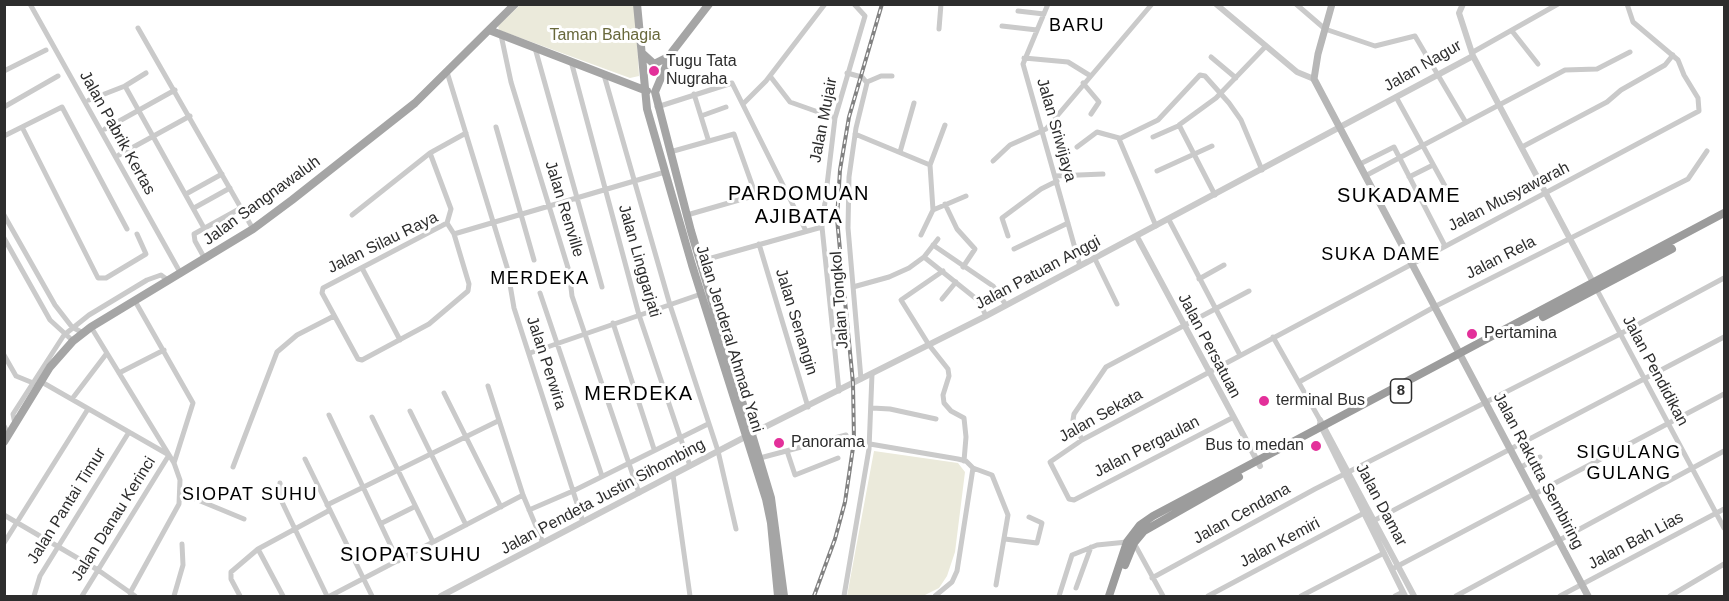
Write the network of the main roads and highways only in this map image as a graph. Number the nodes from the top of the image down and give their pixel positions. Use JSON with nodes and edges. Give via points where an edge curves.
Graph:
{"nodes":[{"id":1,"x":516,"y":4,"type":"edge"},
{"id":2,"x":637,"y":4,"type":"edge"},
{"id":3,"x":709,"y":4,"type":"edge"},
{"id":4,"x":1332,"y":4,"type":"edge"},
{"id":5,"x":489,"y":30,"type":"junction"},
{"id":6,"x":641,"y":51,"type":"junction"},
{"id":7,"x":672,"y":52,"type":"junction"},
{"id":8,"x":645,"y":91,"type":"junction"},
{"id":9,"x":655,"y":92,"type":"junction"},
{"id":10,"x":673,"y":164,"type":"junction"},
{"id":11,"x":664,"y":169,"type":"junction"},
{"id":12,"x":1725,"y":213,"type":"edge"},
{"id":13,"x":1725,"y":219,"type":"edge"},
{"id":14,"x":687,"y":232,"type":"junction"},
{"id":15,"x":1595,"y":287,"type":"junction"},
{"id":16,"x":702,"y":298,"type":"junction"},
{"id":17,"x":713,"y":299,"type":"junction"},
{"id":18,"x":1462,"y":356,"type":"junction"},
{"id":19,"x":732,"y":363,"type":"junction"},
{"id":20,"x":723,"y":366,"type":"junction"},
{"id":21,"x":7,"y":438,"type":"edge"},
{"id":22,"x":774,"y":522,"type":"junction"},
{"id":23,"x":1130,"y":543,"type":"junction"},
{"id":24,"x":777,"y":552,"type":"junction"},
{"id":25,"x":778,"y":597,"type":"edge"},
{"id":26,"x":784,"y":597,"type":"edge"},
{"id":27,"x":1108,"y":597,"type":"edge"},
{"id":28,"x":1114,"y":597,"type":"edge"},
{"id":29,"x":1588,"y":597,"type":"edge"}],
"edges":[{"from":1,"to":5,"type":"main road","name":"Jalan Sangnawaluh"},
{"from":2,"to":6,"type":"main road","name":"Jalan Jenderal Ahmad Yani"},
{"from":3,"to":7,"type":"main road"},
{"from":4,"to":18,"type":"main road","name":"Jalan Rakutta Sembiring","via":[[1314,79]]},
{"from":5,"to":8,"type":"main road"},
{"from":5,"to":21,"type":"main road","name":"Jalan Sangnawaluh","via":[[415,104],[253,229],[82,333],[36,383]]},
{"from":6,"to":7,"type":"main road","via":[[654,64]]},
{"from":6,"to":8,"type":"main road","name":"Jalan Jenderal Ahmad Yani"},
{"from":7,"to":9,"type":"main road"},
{"from":8,"to":9,"type":"main road"},
{"from":8,"to":11,"type":"main road","name":"Jalan Jenderal Ahmad Yani"},
{"from":9,"to":10,"type":"main road","name":"Jalan Jenderal Ahmad Yani"},
{"from":10,"to":11,"type":"main road"},
{"from":10,"to":14,"type":"main road","name":"Jalan Jenderal Ahmad Yani","via":[[687,215]]},
{"from":11,"to":14,"type":"main road","name":"Jalan Jenderal Ahmad Yani"},
{"from":12,"to":15,"type":"highway","number":"8"},
{"from":13,"to":15,"type":"highway","number":"8"},
{"from":14,"to":16,"type":"main road","name":"Jalan Jenderal Ahmad Yani"},
{"from":14,"to":17,"type":"main road","name":"Jalan Jenderal Ahmad Yani"},
{"from":15,"to":18,"type":"highway","number":"8"},
{"from":16,"to":17,"type":"main road"},
{"from":16,"to":20,"type":"main road","name":"Jalan Jenderal Ahmad Yani"},
{"from":17,"to":19,"type":"main road","name":"Jalan Jenderal Ahmad Yani"},
{"from":18,"to":23,"type":"highway","number":"8","via":[[1322,427],[1157,522]]},
{"from":18,"to":29,"type":"main road","name":"Jalan Rakutta Sembiring"},
{"from":19,"to":20,"type":"main road"},
{"from":19,"to":22,"type":"main road","name":"Jalan Jenderal Ahmad Yani"},
{"from":20,"to":22,"type":"main road","name":"Jalan Jenderal Ahmad Yani"},
{"from":22,"to":24,"type":"main road","name":"Jalan Jenderal Ahmad Yani"},
{"from":23,"to":27,"type":"highway","number":"8"},
{"from":23,"to":28,"type":"highway","number":"8"},
{"from":24,"to":25,"type":"main road","name":"Jalan Jenderal Ahmad Yani"},
{"from":24,"to":26,"type":"main road","name":"Jalan Jenderal Ahmad Yani"}]}
